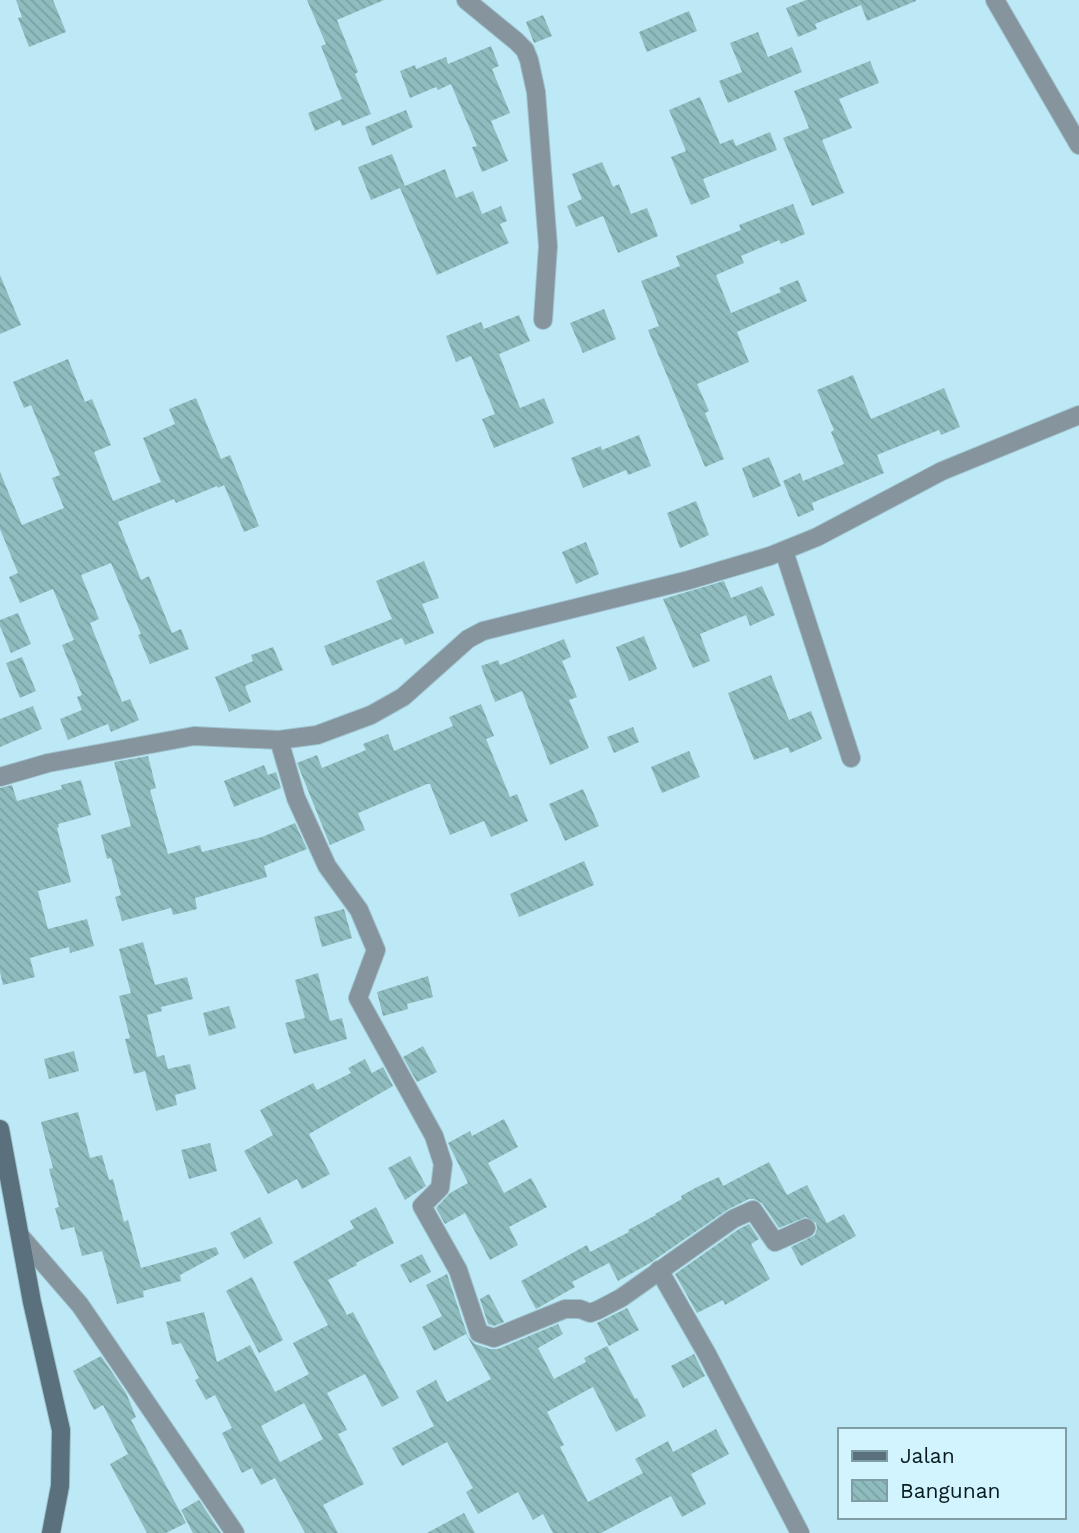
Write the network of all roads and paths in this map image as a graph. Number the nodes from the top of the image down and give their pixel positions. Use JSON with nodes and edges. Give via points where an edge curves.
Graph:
{"nodes":[{"id":1,"x":466,"y":0,"type":"edge"},
{"id":2,"x":995,"y":0,"type":"edge"},
{"id":3,"x":1079,"y":145,"type":"edge"},
{"id":4,"x":543,"y":320,"type":"dead end"},
{"id":5,"x":1079,"y":415,"type":"edge"},
{"id":6,"x":784,"y":551,"type":"junction"},
{"id":7,"x":279,"y":740,"type":"junction"},
{"id":8,"x":851,"y":758,"type":"dead end"},
{"id":9,"x":0,"y":777,"type":"edge"},
{"id":10,"x":0,"y":1129,"type":"edge"},
{"id":11,"x":806,"y":1228,"type":"dead end"},
{"id":12,"x":21,"y":1237,"type":"junction"},
{"id":13,"x":659,"y":1270,"type":"junction"},
{"id":14,"x":51,"y":1533,"type":"edge"},
{"id":15,"x":235,"y":1533,"type":"edge"},
{"id":16,"x":800,"y":1533,"type":"edge"}],
"edges":[{"from":1,"to":4,"type":"street","via":[[516,41],[529,60],[536,93],[548,246]]},
{"from":2,"to":3,"type":"street"},
{"from":5,"to":6,"type":"street","via":[[943,471]]},
{"from":6,"to":7,"type":"street","via":[[690,580],[482,631],[403,697],[370,715],[317,735]]},
{"from":6,"to":8,"type":"street"},
{"from":7,"to":9,"type":"street","via":[[194,736],[48,763]]},
{"from":7,"to":13,"type":"street","via":[[296,798],[321,855],[359,910],[376,950],[358,998],[434,1136],[443,1164],[440,1188],[422,1206],[458,1270],[479,1333],[494,1338],[565,1309],[598,1310]]},
{"from":10,"to":12,"type":"main road"},
{"from":11,"to":13,"type":"street","via":[[775,1242],[753,1210]]},
{"from":12,"to":14,"type":"main road","via":[[61,1430],[60,1486]]},
{"from":12,"to":15,"type":"street","via":[[80,1305]]},
{"from":13,"to":16,"type":"street"}]}
